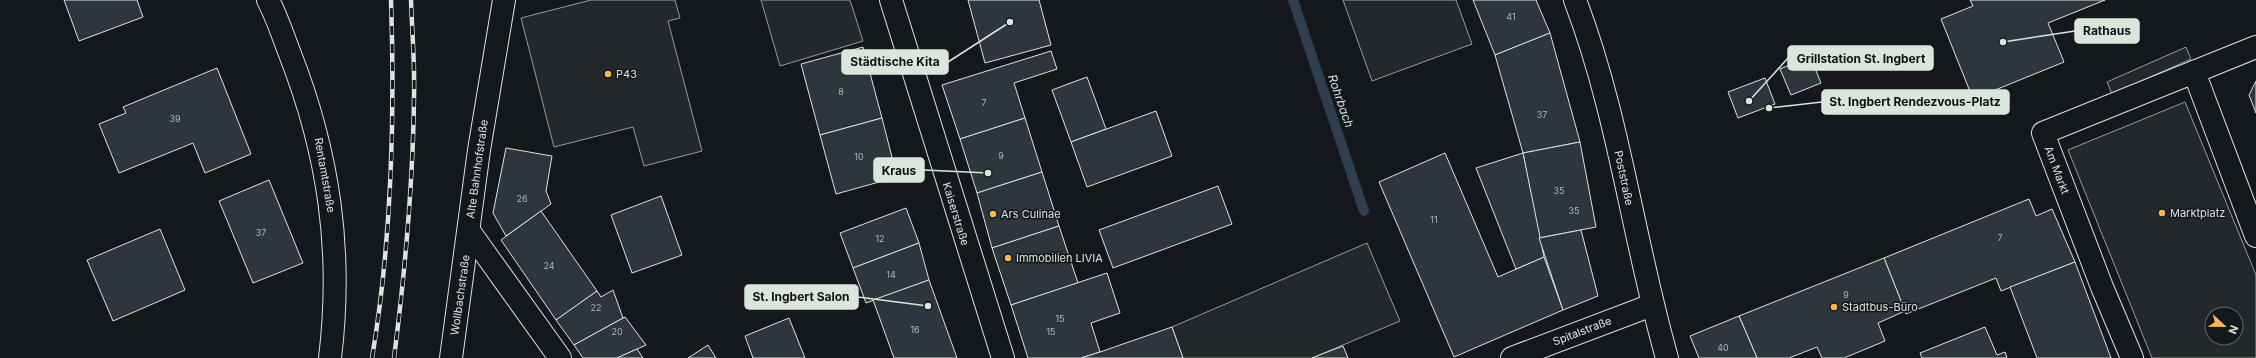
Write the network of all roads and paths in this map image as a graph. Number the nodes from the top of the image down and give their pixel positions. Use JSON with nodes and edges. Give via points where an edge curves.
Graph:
{"nodes":[{"id":1,"x":268,"y":0,"type":"edge"},
{"id":2,"x":504,"y":0,"type":"edge"},
{"id":3,"x":891,"y":0,"type":"edge"},
{"id":4,"x":1575,"y":0,"type":"edge"},
{"id":5,"x":2256,"y":47,"type":"edge"},
{"id":6,"x":2194,"y":72,"type":"junction"},
{"id":7,"x":469,"y":231,"type":"junction"},
{"id":8,"x":2256,"y":236,"type":"edge"},
{"id":9,"x":1652,"y":305,"type":"junction"},
{"id":10,"x":330,"y":358,"type":"edge"},
{"id":11,"x":451,"y":358,"type":"edge"},
{"id":12,"x":560,"y":358,"type":"edge"},
{"id":13,"x":1003,"y":358,"type":"edge"},
{"id":14,"x":1512,"y":358,"type":"edge"},
{"id":15,"x":1667,"y":358,"type":"edge"},
{"id":16,"x":2132,"y":358,"type":"edge"}],
"edges":[{"from":1,"to":10,"type":"street","name":"Rentamtstraße","via":[[301,81],[320,142],[334,228],[336,314]]},
{"from":2,"to":7,"type":"street","name":"Alte Bahnhofstraße","via":[[479,150]]},
{"from":3,"to":13,"type":"street","name":"Kaiserstraße"},
{"from":4,"to":9,"type":"street","name":"Poststraße","via":[[1610,111]]},
{"from":5,"to":6,"type":"street","name":"Am Markt"},
{"from":6,"to":8,"type":"street"},
{"from":6,"to":16,"type":"street","name":"Am Markt","via":[[2043,133]]},
{"from":7,"to":11,"type":"street","name":"Wollbachstraße"},
{"from":7,"to":12,"type":"street","name":"Alte Bahnhofstraße"},
{"from":9,"to":14,"type":"street","name":"Spitalstraße"},
{"from":9,"to":15,"type":"street","name":"Poststraße"}]}
